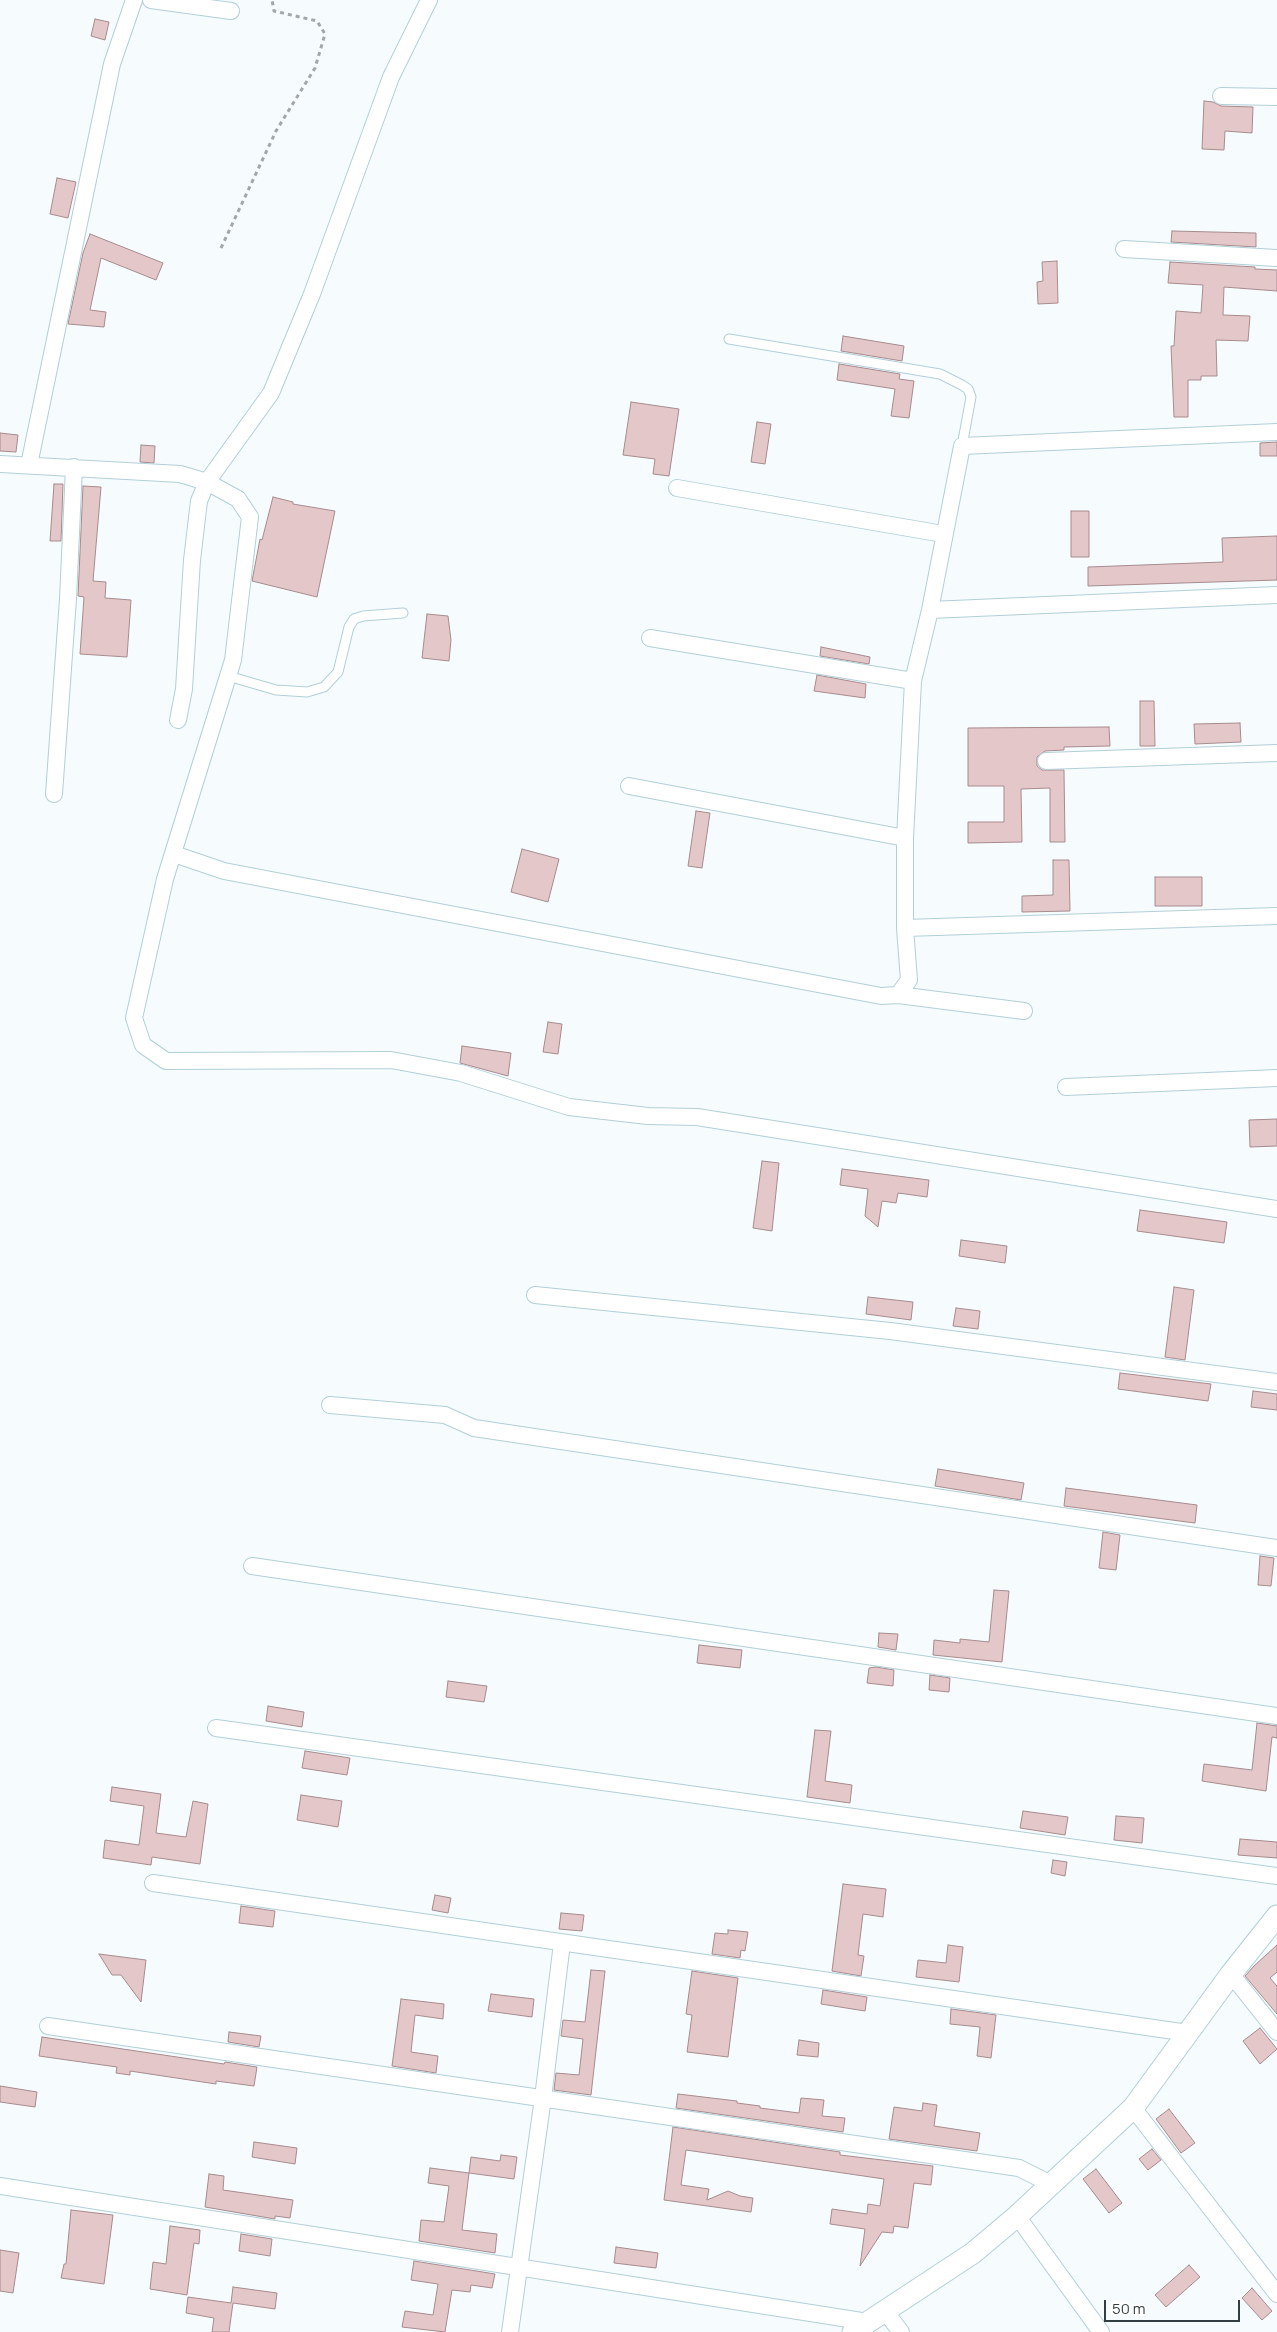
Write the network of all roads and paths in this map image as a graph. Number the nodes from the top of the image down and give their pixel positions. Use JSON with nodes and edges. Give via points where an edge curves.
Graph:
{"nodes":[{"id":1,"x":134,"y":0,"type":"edge"},
{"id":2,"x":151,"y":0,"type":"edge"},
{"id":3,"x":272,"y":0,"type":"edge"},
{"id":4,"x":430,"y":0,"type":"edge"},
{"id":5,"x":231,"y":11,"type":"dead end"},
{"id":6,"x":1221,"y":96,"type":"dead end"},
{"id":7,"x":1277,"y":97,"type":"edge"},
{"id":8,"x":222,"y":248,"type":"dead end"},
{"id":9,"x":1124,"y":248,"type":"dead end"},
{"id":10,"x":1277,"y":258,"type":"edge"},
{"id":11,"x":729,"y":339,"type":"dead end"},
{"id":12,"x":1277,"y":432,"type":"edge"},
{"id":13,"x":962,"y":446,"type":"junction"},
{"id":14,"x":0,"y":464,"type":"edge"},
{"id":15,"x":29,"y":465,"type":"junction"},
{"id":16,"x":74,"y":467,"type":"junction"},
{"id":17,"x":207,"y":482,"type":"junction"},
{"id":18,"x":677,"y":488,"type":"dead end"},
{"id":19,"x":943,"y":534,"type":"junction"},
{"id":20,"x":1277,"y":595,"type":"edge"},
{"id":21,"x":930,"y":610,"type":"junction"},
{"id":22,"x":403,"y":613,"type":"dead end"},
{"id":23,"x":650,"y":638,"type":"dead end"},
{"id":24,"x":228,"y":676,"type":"junction"},
{"id":25,"x":913,"y":681,"type":"junction"},
{"id":26,"x":178,"y":720,"type":"dead end"},
{"id":27,"x":1277,"y":753,"type":"edge"},
{"id":28,"x":1046,"y":761,"type":"dead end"},
{"id":29,"x":628,"y":786,"type":"dead end"},
{"id":30,"x":54,"y":794,"type":"dead end"},
{"id":31,"x":905,"y":838,"type":"junction"},
{"id":32,"x":174,"y":854,"type":"junction"},
{"id":33,"x":1277,"y":916,"type":"edge"},
{"id":34,"x":905,"y":928,"type":"junction"},
{"id":35,"x":898,"y":995,"type":"junction"},
{"id":36,"x":1024,"y":1011,"type":"dead end"},
{"id":37,"x":1277,"y":1078,"type":"edge"},
{"id":38,"x":1066,"y":1087,"type":"dead end"},
{"id":39,"x":1277,"y":1209,"type":"edge"},
{"id":40,"x":535,"y":1295,"type":"dead end"},
{"id":41,"x":1277,"y":1382,"type":"edge"},
{"id":42,"x":330,"y":1405,"type":"dead end"},
{"id":43,"x":1277,"y":1548,"type":"edge"},
{"id":44,"x":252,"y":1566,"type":"dead end"},
{"id":45,"x":1277,"y":1716,"type":"edge"},
{"id":46,"x":216,"y":1728,"type":"dead end"},
{"id":47,"x":1277,"y":1876,"type":"edge"},
{"id":48,"x":153,"y":1883,"type":"dead end"},
{"id":49,"x":1277,"y":1916,"type":"edge"},
{"id":50,"x":562,"y":1942,"type":"junction"},
{"id":51,"x":1231,"y":1974,"type":"junction"},
{"id":52,"x":48,"y":2026,"type":"dead end"},
{"id":53,"x":1277,"y":2032,"type":"edge"},
{"id":54,"x":1188,"y":2033,"type":"junction"},
{"id":55,"x":543,"y":2098,"type":"junction"},
{"id":56,"x":1133,"y":2108,"type":"junction"},
{"id":57,"x":1052,"y":2184,"type":"junction"},
{"id":58,"x":0,"y":2186,"type":"edge"},
{"id":59,"x":1016,"y":2216,"type":"junction"},
{"id":60,"x":519,"y":2267,"type":"junction"},
{"id":61,"x":1277,"y":2294,"type":"edge"},
{"id":62,"x":868,"y":2321,"type":"edge"},
{"id":63,"x":510,"y":2332,"type":"edge"},
{"id":64,"x":901,"y":2332,"type":"edge"},
{"id":65,"x":1101,"y":2332,"type":"edge"}],
"edges":[{"from":1,"to":15,"type":"street","via":[[112,64]]},
{"from":2,"to":5,"type":"street"},
{"from":3,"to":8,"type":"path","via":[[274,11],[317,21],[325,34],[315,68],[276,131]]},
{"from":4,"to":17,"type":"street","via":[[391,77],[312,294],[271,393]]},
{"from":6,"to":7,"type":"street"},
{"from":9,"to":10,"type":"street"},
{"from":11,"to":13,"type":"lane","via":[[940,374],[968,389],[971,397]]},
{"from":12,"to":13,"type":"street"},
{"from":13,"to":19,"type":"street"},
{"from":14,"to":15,"type":"street"},
{"from":15,"to":16,"type":"street"},
{"from":16,"to":17,"type":"street","via":[[180,474]]},
{"from":16,"to":30,"type":"street"},
{"from":17,"to":24,"type":"street","via":[[238,500],[250,517],[233,660]]},
{"from":17,"to":26,"type":"street","via":[[199,501],[184,689]]},
{"from":18,"to":19,"type":"street"},
{"from":19,"to":21,"type":"street"},
{"from":20,"to":21,"type":"street"},
{"from":21,"to":25,"type":"street"},
{"from":22,"to":24,"type":"lane","via":[[354,619],[349,626],[338,672],[324,687],[307,692],[276,690]]},
{"from":23,"to":25,"type":"street"},
{"from":24,"to":32,"type":"street"},
{"from":25,"to":31,"type":"street"},
{"from":27,"to":28,"type":"street"},
{"from":29,"to":31,"type":"street"},
{"from":31,"to":34,"type":"street"},
{"from":32,"to":35,"type":"street","via":[[224,871],[881,996]]},
{"from":32,"to":39,"type":"street","via":[[165,879],[134,1018],[143,1045],[166,1061],[391,1060],[461,1073],[569,1107],[648,1116],[697,1117]]},
{"from":33,"to":34,"type":"street"},
{"from":34,"to":35,"type":"street","via":[[909,980]]},
{"from":35,"to":36,"type":"street"},
{"from":37,"to":38,"type":"street"},
{"from":40,"to":41,"type":"street","via":[[890,1331]]},
{"from":42,"to":43,"type":"street","via":[[445,1416],[474,1428],[492,1431]]},
{"from":44,"to":45,"type":"street"},
{"from":46,"to":47,"type":"street"},
{"from":48,"to":50,"type":"street"},
{"from":49,"to":51,"type":"street"},
{"from":50,"to":54,"type":"street"},
{"from":50,"to":55,"type":"street"},
{"from":51,"to":53,"type":"street"},
{"from":51,"to":54,"type":"street"},
{"from":52,"to":55,"type":"street"},
{"from":54,"to":56,"type":"street"},
{"from":55,"to":57,"type":"street","via":[[1019,2168]]},
{"from":55,"to":60,"type":"street"},
{"from":56,"to":57,"type":"street"},
{"from":56,"to":61,"type":"street"},
{"from":57,"to":59,"type":"street"},
{"from":58,"to":60,"type":"street"},
{"from":59,"to":62,"type":"street","via":[[973,2253]]},
{"from":59,"to":65,"type":"street"},
{"from":60,"to":62,"type":"street"},
{"from":60,"to":63,"type":"street"},
{"from":62,"to":64,"type":"street"}]}
